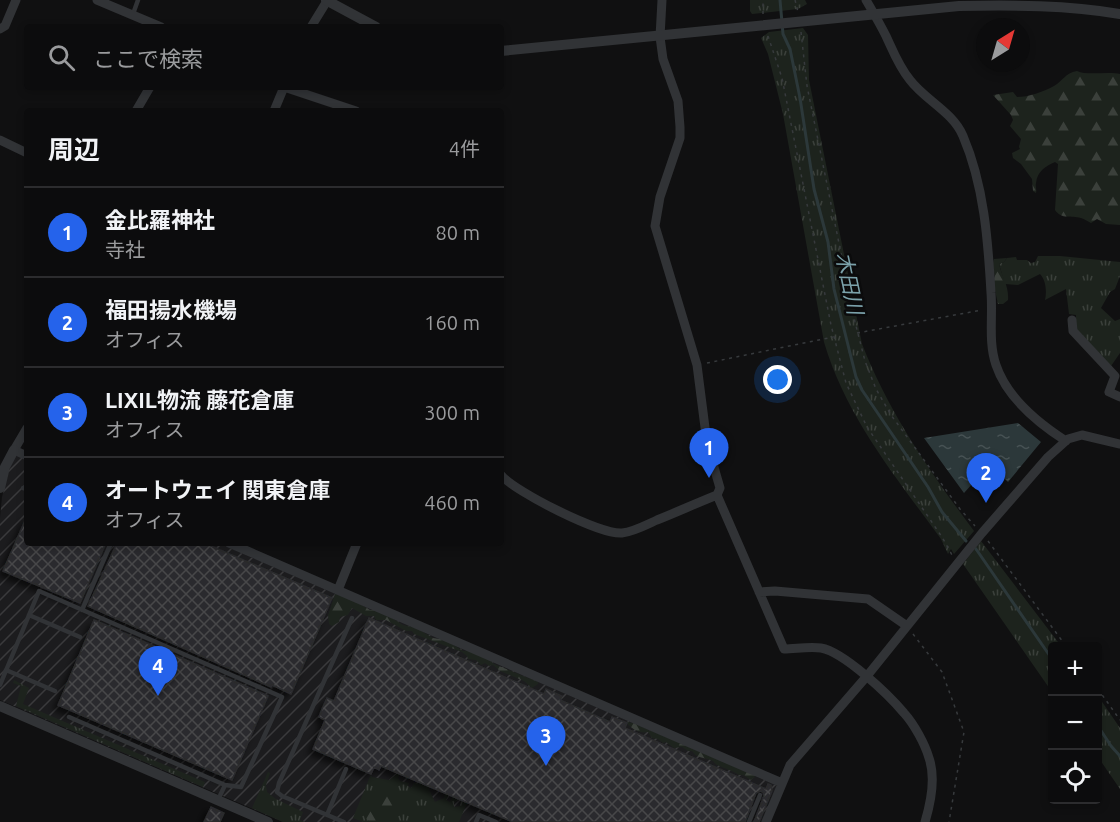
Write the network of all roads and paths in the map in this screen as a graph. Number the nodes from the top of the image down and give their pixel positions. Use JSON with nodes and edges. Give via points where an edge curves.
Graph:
{"nodes":[{"id":1,"x":16,"y":0,"type":"edge"},
{"id":2,"x":97,"y":0,"type":"edge"},
{"id":3,"x":138,"y":0,"type":"edge"},
{"id":4,"x":327,"y":0,"type":"edge"},
{"id":5,"x":662,"y":0,"type":"edge"},
{"id":6,"x":763,"y":0,"type":"edge"},
{"id":7,"x":866,"y":0,"type":"edge"},
{"id":8,"x":1066,"y":4,"type":"edge"},
{"id":9,"x":133,"y":14,"type":"junction"},
{"id":10,"x":1120,"y":14,"type":"edge"},
{"id":11,"x":874,"y":15,"type":"junction"},
{"id":12,"x":798,"y":22,"type":"junction"},
{"id":13,"x":155,"y":24,"type":"edge"},
{"id":14,"x":313,"y":24,"type":"edge"},
{"id":15,"x":371,"y":24,"type":"edge"},
{"id":16,"x":767,"y":25,"type":"junction"},
{"id":17,"x":0,"y":29,"type":"edge"},
{"id":18,"x":660,"y":36,"type":"junction"},
{"id":19,"x":504,"y":51,"type":"edge"},
{"id":20,"x":148,"y":90,"type":"edge"},
{"id":21,"x":283,"y":90,"type":"edge"},
{"id":22,"x":293,"y":90,"type":"edge"},
{"id":23,"x":138,"y":108,"type":"edge"},
{"id":24,"x":275,"y":108,"type":"edge"},
{"id":25,"x":347,"y":108,"type":"edge"},
{"id":26,"x":0,"y":140,"type":"edge"},
{"id":27,"x":24,"y":152,"type":"edge"},
{"id":28,"x":992,"y":308,"type":"junction"},
{"id":29,"x":1072,"y":320,"type":"dead end"},
{"id":30,"x":857,"y":333,"type":"junction"},
{"id":31,"x":833,"y":337,"type":"junction"},
{"id":32,"x":697,"y":365,"type":"junction"},
{"id":33,"x":1120,"y":397,"type":"edge"},
{"id":34,"x":24,"y":433,"type":"edge"},
{"id":35,"x":1066,"y":441,"type":"junction"},
{"id":36,"x":1120,"y":444,"type":"edge"},
{"id":37,"x":14,"y":450,"type":"junction"},
{"id":38,"x":24,"y":455,"type":"edge"},
{"id":39,"x":504,"y":478,"type":"edge"},
{"id":40,"x":0,"y":488,"type":"edge"},
{"id":41,"x":717,"y":495,"type":"junction"},
{"id":42,"x":982,"y":533,"type":"junction"},
{"id":43,"x":110,"y":546,"type":"edge"},
{"id":44,"x":236,"y":546,"type":"edge"},
{"id":45,"x":356,"y":546,"type":"edge"},
{"id":46,"x":957,"y":564,"type":"junction"},
{"id":47,"x":338,"y":590,"type":"junction"},
{"id":48,"x":759,"y":592,"type":"junction"},
{"id":49,"x":82,"y":610,"type":"junction"},
{"id":50,"x":29,"y":615,"type":"junction"},
{"id":51,"x":352,"y":618,"type":"dead end"},
{"id":52,"x":907,"y":626,"type":"junction"},
{"id":53,"x":80,"y":637,"type":"dead end"},
{"id":54,"x":1063,"y":642,"type":"edge"},
{"id":55,"x":6,"y":670,"type":"junction"},
{"id":56,"x":867,"y":676,"type":"junction"},
{"id":57,"x":0,"y":684,"type":"edge"},
{"id":58,"x":55,"y":691,"type":"dead end"},
{"id":59,"x":1102,"y":695,"type":"edge"},
{"id":60,"x":0,"y":705,"type":"edge"},
{"id":61,"x":69,"y":717,"type":"dead end"},
{"id":62,"x":1120,"y":720,"type":"edge"},
{"id":63,"x":346,"y":769,"type":"dead end"},
{"id":64,"x":782,"y":783,"type":"junction"},
{"id":65,"x":225,"y":785,"type":"junction"},
{"id":66,"x":760,"y":795,"type":"dead end"},
{"id":67,"x":218,"y":800,"type":"junction"},
{"id":68,"x":327,"y":815,"type":"junction"},
{"id":69,"x":268,"y":822,"type":"edge"},
{"id":70,"x":344,"y":822,"type":"edge"},
{"id":71,"x":476,"y":822,"type":"edge"},
{"id":72,"x":496,"y":822,"type":"edge"},
{"id":73,"x":749,"y":822,"type":"edge"},
{"id":74,"x":766,"y":822,"type":"edge"},
{"id":75,"x":925,"y":822,"type":"edge"},
{"id":76,"x":949,"y":822,"type":"edge"}],
"edges":[{"from":1,"to":17,"type":"street"},
{"from":2,"to":9,"type":"street"},
{"from":3,"to":9,"type":"lane"},
{"from":4,"to":14,"type":"street"},
{"from":4,"to":15,"type":"street"},
{"from":5,"to":18,"type":"street"},
{"from":6,"to":16,"type":"path"},
{"from":7,"to":11,"type":"street"},
{"from":8,"to":10,"type":"street"},
{"from":8,"to":11,"type":"street","via":[[959,6]]},
{"from":9,"to":13,"type":"street"},
{"from":11,"to":12,"type":"street"},
{"from":11,"to":28,"type":"street","via":[[906,75],[957,125],[964,137],[984,210]]},
{"from":12,"to":16,"type":"street"},
{"from":12,"to":30,"type":"path","via":[[807,86]]},
{"from":16,"to":18,"type":"street"},
{"from":16,"to":31,"type":"path","via":[[782,78]]},
{"from":18,"to":19,"type":"street"},
{"from":18,"to":32,"type":"street","via":[[663,59],[678,101],[680,138],[660,197],[655,226]]},
{"from":20,"to":23,"type":"street"},
{"from":21,"to":24,"type":"street"},
{"from":22,"to":25,"type":"street"},
{"from":26,"to":27,"type":"street"},
{"from":28,"to":30,"type":"path"},
{"from":28,"to":35,"type":"street","via":[[992,351],[1004,383],[1032,415]]},
{"from":29,"to":33,"type":"street","via":[[1073,331],[1115,376],[1109,392]]},
{"from":30,"to":42,"type":"path","via":[[876,389],[891,415]]},
{"from":31,"to":32,"type":"path"},
{"from":31,"to":46,"type":"path","via":[[846,383],[867,427]]},
{"from":32,"to":41,"type":"street","via":[[707,443],[720,488]]},
{"from":34,"to":37,"type":"street"},
{"from":35,"to":36,"type":"street","via":[[1082,435]]},
{"from":35,"to":42,"type":"street"},
{"from":37,"to":38,"type":"street"},
{"from":37,"to":40,"type":"street"},
{"from":39,"to":41,"type":"street","via":[[536,500],[617,533]]},
{"from":41,"to":48,"type":"street"},
{"from":42,"to":46,"type":"street"},
{"from":42,"to":54,"type":"path"},
{"from":43,"to":49,"type":"lane"},
{"from":44,"to":47,"type":"street"},
{"from":45,"to":47,"type":"street"},
{"from":46,"to":52,"type":"street"},
{"from":47,"to":64,"type":"street"},
{"from":48,"to":52,"type":"street","via":[[868,598]]},
{"from":48,"to":56,"type":"street","via":[[784,649],[822,648]]},
{"from":49,"to":50,"type":"lane","via":[[39,591]]},
{"from":49,"to":65,"type":"lane","via":[[282,697],[241,787]]},
{"from":50,"to":53,"type":"lane"},
{"from":50,"to":55,"type":"lane"},
{"from":51,"to":68,"type":"lane","via":[[277,792]]},
{"from":52,"to":56,"type":"street"},
{"from":52,"to":76,"type":"path","via":[[942,672],[964,732]]},
{"from":55,"to":57,"type":"lane"},
{"from":55,"to":58,"type":"lane"},
{"from":56,"to":64,"type":"street","via":[[790,765]]},
{"from":56,"to":75,"type":"street","via":[[906,715],[929,758],[932,778]]},
{"from":59,"to":62,"type":"path"},
{"from":60,"to":67,"type":"street"},
{"from":61,"to":65,"type":"lane"},
{"from":63,"to":68,"type":"lane"},
{"from":64,"to":74,"type":"street"},
{"from":65,"to":67,"type":"lane"},
{"from":66,"to":73,"type":"lane"},
{"from":67,"to":69,"type":"street"},
{"from":68,"to":70,"type":"lane"},
{"from":71,"to":72,"type":"lane","via":[[479,815]]}]}
